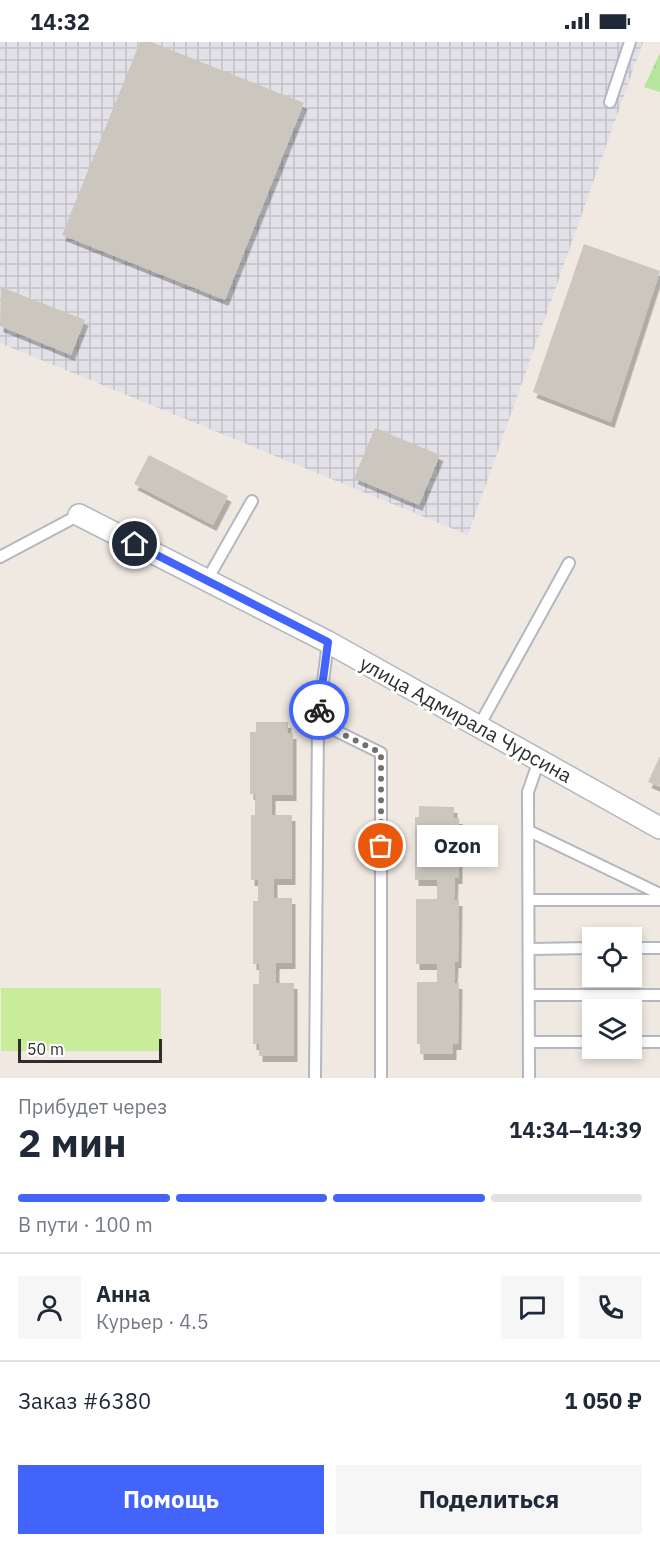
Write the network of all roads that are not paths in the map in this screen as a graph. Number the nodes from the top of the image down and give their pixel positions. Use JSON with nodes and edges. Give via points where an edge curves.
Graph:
{"nodes":[{"id":1,"x":630,"y":42,"type":"edge"},
{"id":2,"x":610,"y":102,"type":"dead end"},
{"id":3,"x":252,"y":501,"type":"dead end"},
{"id":4,"x":79,"y":515,"type":"joint"},
{"id":5,"x":0,"y":557,"type":"edge"},
{"id":6,"x":568,"y":563,"type":"dead end"},
{"id":7,"x":207,"y":580,"type":"junction"},
{"id":8,"x":328,"y":642,"type":"junction"},
{"id":9,"x":318,"y":722,"type":"junction"},
{"id":10,"x":479,"y":726,"type":"junction"},
{"id":11,"x":539,"y":759,"type":"junction"},
{"id":12,"x":660,"y":828,"type":"edge"},
{"id":13,"x":529,"y":831,"type":"junction"},
{"id":14,"x":660,"y":894,"type":"edge"},
{"id":15,"x":529,"y":900,"type":"junction"},
{"id":16,"x":660,"y":900,"type":"edge"},
{"id":17,"x":582,"y":948,"type":"edge"},
{"id":18,"x":642,"y":948,"type":"edge"},
{"id":19,"x":660,"y":948,"type":"edge"},
{"id":20,"x":529,"y":949,"type":"junction"},
{"id":21,"x":529,"y":994,"type":"junction"},
{"id":22,"x":660,"y":995,"type":"edge"},
{"id":23,"x":529,"y":1042,"type":"junction"},
{"id":24,"x":582,"y":1042,"type":"edge"},
{"id":25,"x":642,"y":1042,"type":"edge"},
{"id":26,"x":660,"y":1042,"type":"edge"},
{"id":27,"x":315,"y":1078,"type":"edge"},
{"id":28,"x":381,"y":1078,"type":"edge"},
{"id":29,"x":529,"y":1078,"type":"edge"}],
"edges":[{"from":1,"to":2,"type":"lane"},
{"from":3,"to":7,"type":"lane"},
{"from":4,"to":5,"type":"lane"},
{"from":4,"to":7,"type":"street","name":"улица Адмирала Чурсина"},
{"from":6,"to":10,"type":"lane"},
{"from":7,"to":8,"type":"street","name":"улица Адмирала Чурсина"},
{"from":8,"to":9,"type":"lane"},
{"from":8,"to":10,"type":"street","name":"улица Адмирала Чурсина"},
{"from":9,"to":27,"type":"lane"},
{"from":9,"to":28,"type":"lane","via":[[381,753]]},
{"from":10,"to":11,"type":"street","name":"улица Адмирала Чурсина"},
{"from":11,"to":12,"type":"street","name":"улица Адмирала Чурсина"},
{"from":11,"to":13,"type":"lane","via":[[528,792]]},
{"from":13,"to":14,"type":"lane"},
{"from":13,"to":15,"type":"lane"},
{"from":15,"to":16,"type":"lane"},
{"from":15,"to":20,"type":"lane"},
{"from":17,"to":20,"type":"lane"},
{"from":18,"to":19,"type":"lane"},
{"from":20,"to":21,"type":"lane"},
{"from":21,"to":22,"type":"lane"},
{"from":21,"to":23,"type":"lane"},
{"from":23,"to":24,"type":"lane"},
{"from":23,"to":29,"type":"lane"},
{"from":25,"to":26,"type":"lane"}]}
